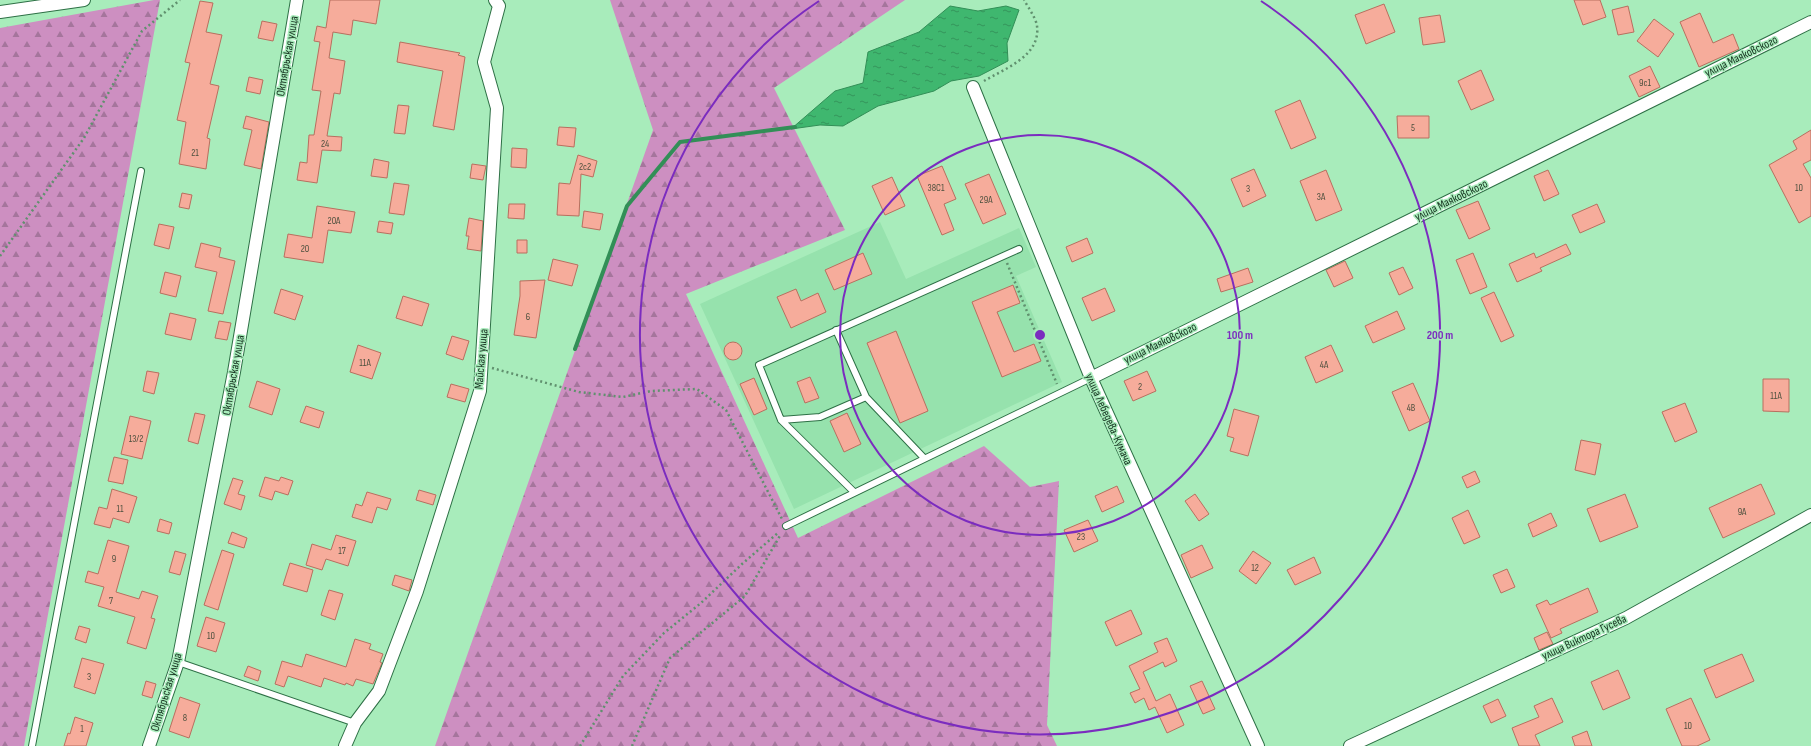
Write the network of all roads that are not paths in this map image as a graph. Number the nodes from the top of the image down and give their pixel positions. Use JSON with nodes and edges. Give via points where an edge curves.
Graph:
{"nodes":[{"id":1,"x":84,"y":0,"type":"edge"},
{"id":2,"x":297,"y":0,"type":"edge"},
{"id":3,"x":495,"y":0,"type":"edge"},
{"id":4,"x":0,"y":12,"type":"edge"},
{"id":5,"x":1811,"y":22,"type":"edge"},
{"id":6,"x":973,"y":87,"type":"road end"},
{"id":7,"x":141,"y":171,"type":"dead end"},
{"id":8,"x":1019,"y":249,"type":"dead end"},
{"id":9,"x":836,"y":330,"type":"junction"},
{"id":10,"x":1090,"y":378,"type":"junction"},
{"id":11,"x":866,"y":397,"type":"junction"},
{"id":12,"x":781,"y":420,"type":"junction"},
{"id":13,"x":924,"y":458,"type":"junction"},
{"id":14,"x":854,"y":492,"type":"junction"},
{"id":15,"x":1811,"y":515,"type":"edge"},
{"id":16,"x":786,"y":526,"type":"road end"},
{"id":17,"x":178,"y":662,"type":"junction"},
{"id":18,"x":355,"y":723,"type":"junction"},
{"id":19,"x":32,"y":746,"type":"edge"},
{"id":20,"x":149,"y":746,"type":"edge"},
{"id":21,"x":345,"y":746,"type":"edge"},
{"id":22,"x":1258,"y":746,"type":"edge"},
{"id":23,"x":1350,"y":746,"type":"edge"}],
"edges":[{"from":1,"to":4,"type":"street"},
{"from":2,"to":17,"type":"street","name":"Октябрьская улица","via":[[234,372]]},
{"from":3,"to":18,"type":"street","name":"Майская улица","via":[[499,6],[484,62],[497,108],[480,391],[417,592],[379,691]]},
{"from":5,"to":10,"type":"street","name":"улица Маяковского"},
{"from":6,"to":10,"type":"street","name":"улица Лебедева-Кумача"},
{"from":7,"to":19,"type":"lane"},
{"from":8,"to":9,"type":"lane"},
{"from":9,"to":11,"type":"lane"},
{"from":9,"to":12,"type":"lane","via":[[759,365]]},
{"from":10,"to":13,"type":"lane"},
{"from":10,"to":22,"type":"street","name":"улица Лебедева-Кумача"},
{"from":11,"to":12,"type":"lane","via":[[820,417]]},
{"from":11,"to":13,"type":"lane"},
{"from":12,"to":14,"type":"lane"},
{"from":13,"to":14,"type":"lane"},
{"from":14,"to":16,"type":"lane"},
{"from":15,"to":23,"type":"street","name":"улица Виктора Гусева","via":[[1626,618]]},
{"from":17,"to":18,"type":"lane"},
{"from":17,"to":20,"type":"street","name":"Октябрьская улица"},
{"from":18,"to":21,"type":"street","name":"Майская улица"}]}
